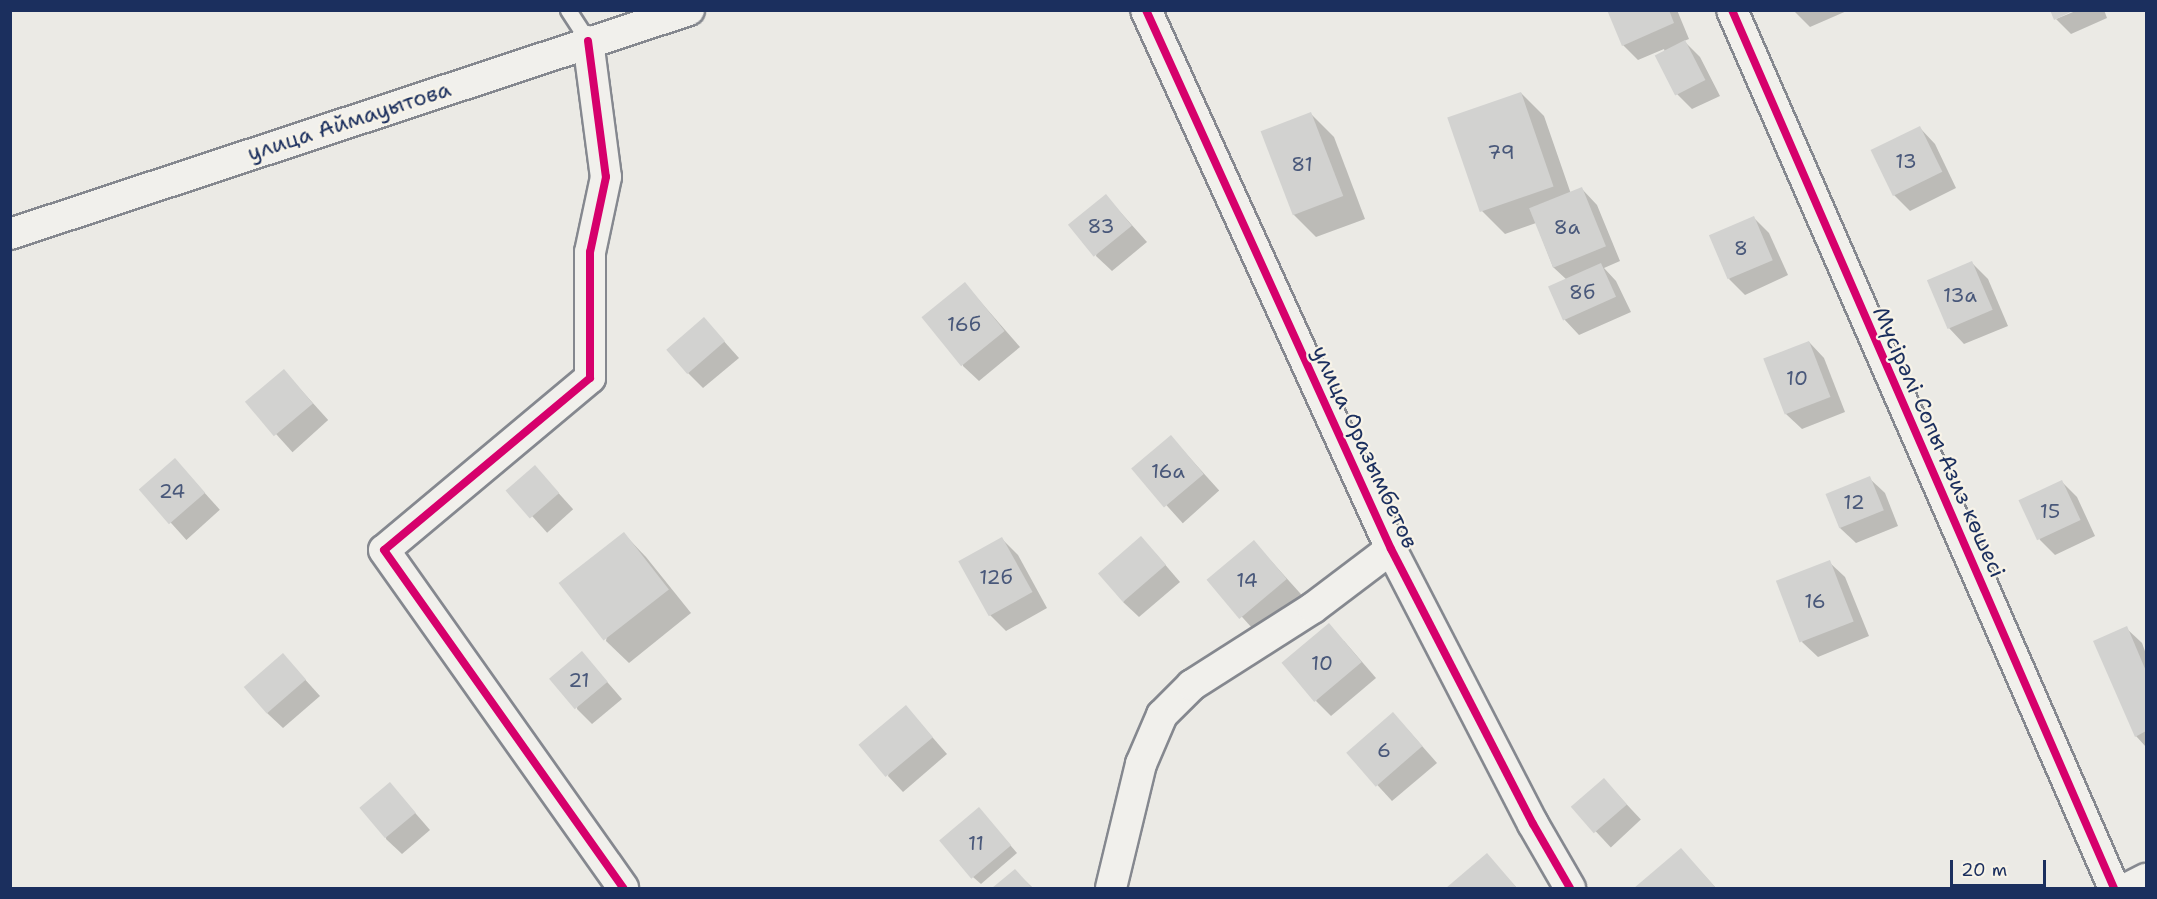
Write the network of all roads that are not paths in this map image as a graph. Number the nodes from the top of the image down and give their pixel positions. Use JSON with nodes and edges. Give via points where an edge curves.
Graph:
{"nodes":[{"id":1,"x":568,"y":10,"type":"edge"},
{"id":2,"x":688,"y":10,"type":"edge"},
{"id":3,"x":1146,"y":10,"type":"edge"},
{"id":4,"x":1732,"y":10,"type":"edge"},
{"id":5,"x":588,"y":42,"type":"junction"},
{"id":6,"x":10,"y":234,"type":"edge"},
{"id":7,"x":1391,"y":549,"type":"junction"},
{"id":8,"x":2146,"y":879,"type":"edge"},
{"id":9,"x":622,"y":888,"type":"edge"},
{"id":10,"x":1111,"y":888,"type":"edge"},
{"id":11,"x":1570,"y":888,"type":"edge"},
{"id":12,"x":2114,"y":888,"type":"edge"},
{"id":13,"x":2128,"y":888,"type":"edge"}],
"edges":[{"from":1,"to":5,"type":"lane"},
{"from":2,"to":5,"type":"street","name":"улица Аймауытова"},
{"from":3,"to":7,"type":"street","name":"улица Оразымбетов"},
{"from":4,"to":12,"type":"street","name":"Мүсірәлі Сопы Азиз көшесі"},
{"from":5,"to":6,"type":"street","name":"улица Аймауытова"},
{"from":5,"to":9,"type":"street","via":[[606,177],[590,252],[591,378],[384,550]]},
{"from":7,"to":10,"type":"street","via":[[1313,608],[1192,685],[1162,714],[1141,764]]},
{"from":7,"to":11,"type":"street","name":"улица Оразымбетов"},
{"from":8,"to":13,"type":"street"}]}
